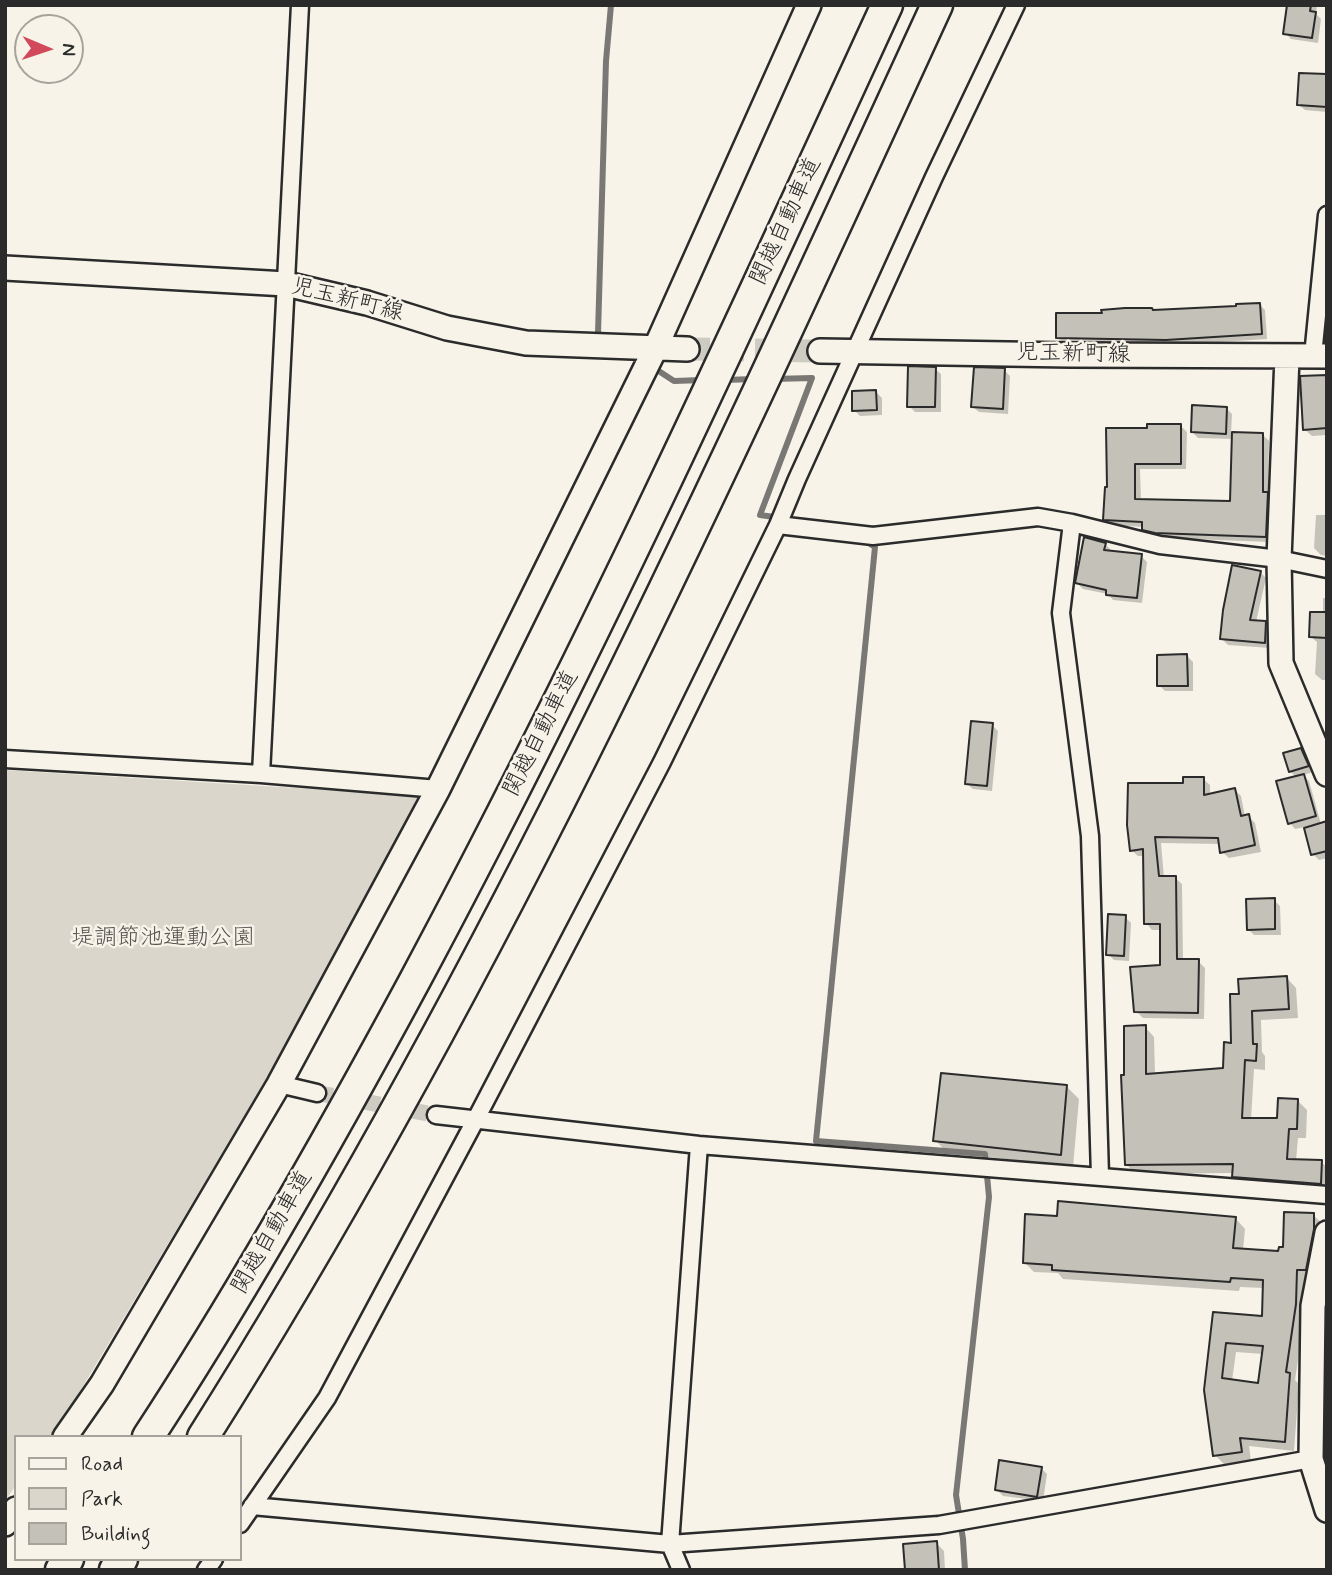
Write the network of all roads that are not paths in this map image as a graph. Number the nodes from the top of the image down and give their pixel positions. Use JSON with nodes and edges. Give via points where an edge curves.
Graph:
{"nodes":[{"id":1,"x":300,"y":5,"type":"edge"},
{"id":2,"x":809,"y":5,"type":"edge"},
{"id":3,"x":887,"y":5,"type":"edge"},
{"id":4,"x":937,"y":5,"type":"edge"},
{"id":5,"x":1016,"y":5,"type":"edge"},
{"id":6,"x":1327,"y":215,"type":"edge"},
{"id":7,"x":5,"y":268,"type":"edge"},
{"id":8,"x":286,"y":284,"type":"junction"},
{"id":9,"x":655,"y":349,"type":"junction"},
{"id":10,"x":687,"y":349,"type":"tunnel mouth"},
{"id":11,"x":820,"y":351,"type":"tunnel mouth"},
{"id":12,"x":855,"y":351,"type":"junction"},
{"id":13,"x":1320,"y":356,"type":"edge"},
{"id":14,"x":1287,"y":357,"type":"junction"},
{"id":15,"x":1072,"y":523,"type":"junction"},
{"id":16,"x":778,"y":526,"type":"junction"},
{"id":17,"x":1279,"y":559,"type":"junction"},
{"id":18,"x":1327,"y":569,"type":"edge"},
{"id":19,"x":5,"y":759,"type":"edge"},
{"id":20,"x":261,"y":774,"type":"junction"},
{"id":21,"x":1327,"y":774,"type":"edge"},
{"id":22,"x":438,"y":789,"type":"junction"},
{"id":23,"x":279,"y":1084,"type":"junction"},
{"id":24,"x":317,"y":1093,"type":"tunnel mouth"},
{"id":25,"x":436,"y":1115,"type":"tunnel mouth"},
{"id":26,"x":476,"y":1119,"type":"junction"},
{"id":27,"x":699,"y":1145,"type":"junction"},
{"id":28,"x":1100,"y":1176,"type":"junction"},
{"id":29,"x":1327,"y":1195,"type":"edge"},
{"id":30,"x":1327,"y":1233,"type":"edge"},
{"id":31,"x":66,"y":1435,"type":"edge"},
{"id":32,"x":149,"y":1435,"type":"edge"},
{"id":33,"x":204,"y":1435,"type":"edge"},
{"id":34,"x":1311,"y":1459,"type":"junction"},
{"id":35,"x":252,"y":1507,"type":"junction"},
{"id":36,"x":1327,"y":1510,"type":"edge"},
{"id":37,"x":242,"y":1521,"type":"edge"},
{"id":38,"x":670,"y":1544,"type":"junction"},
{"id":39,"x":681,"y":1570,"type":"edge"}],
"edges":[{"from":1,"to":8,"type":"street"},
{"from":2,"to":9,"type":"street"},
{"from":3,"to":32,"type":"highway","name":"関越自動車道","via":[[675,464],[500,817],[321,1150],[239,1293]]},
{"from":4,"to":33,"type":"highway","name":"関越自動車道","via":[[716,482],[490,936],[314,1252]]},
{"from":5,"to":12,"type":"street"},
{"from":6,"to":13,"type":"street"},
{"from":7,"to":8,"type":"street","name":"児玉新町線"},
{"from":8,"to":9,"type":"street","name":"児玉新町線","via":[[447,328],[526,343]]},
{"from":8,"to":20,"type":"street"},
{"from":9,"to":10,"type":"street","name":"児玉新町線"},
{"from":9,"to":22,"type":"street"},
{"from":11,"to":12,"type":"street","name":"児玉新町線"},
{"from":12,"to":14,"type":"street","name":"児玉新町線"},
{"from":12,"to":16,"type":"street"},
{"from":13,"to":14,"type":"street","name":"児玉新町線"},
{"from":14,"to":17,"type":"street"},
{"from":15,"to":16,"type":"street","via":[[1038,517],[873,536]]},
{"from":15,"to":17,"type":"street","via":[[1160,545]]},
{"from":15,"to":28,"type":"street","via":[[1061,613],[1090,836]]},
{"from":16,"to":26,"type":"street","via":[[662,762]]},
{"from":17,"to":18,"type":"street"},
{"from":17,"to":21,"type":"street","via":[[1281,663]]},
{"from":19,"to":20,"type":"street"},
{"from":20,"to":22,"type":"street"},
{"from":22,"to":23,"type":"street"},
{"from":23,"to":24,"type":"street"},
{"from":23,"to":31,"type":"street","via":[[102,1384]]},
{"from":25,"to":26,"type":"street"},
{"from":26,"to":27,"type":"street"},
{"from":26,"to":35,"type":"street","via":[[327,1398]]},
{"from":27,"to":28,"type":"street"},
{"from":27,"to":38,"type":"street"},
{"from":28,"to":29,"type":"street"},
{"from":30,"to":34,"type":"street","via":[[1313,1306]]},
{"from":34,"to":36,"type":"street"},
{"from":34,"to":38,"type":"street","via":[[939,1525]]},
{"from":35,"to":37,"type":"street"},
{"from":35,"to":38,"type":"street"},
{"from":38,"to":39,"type":"street"}]}
